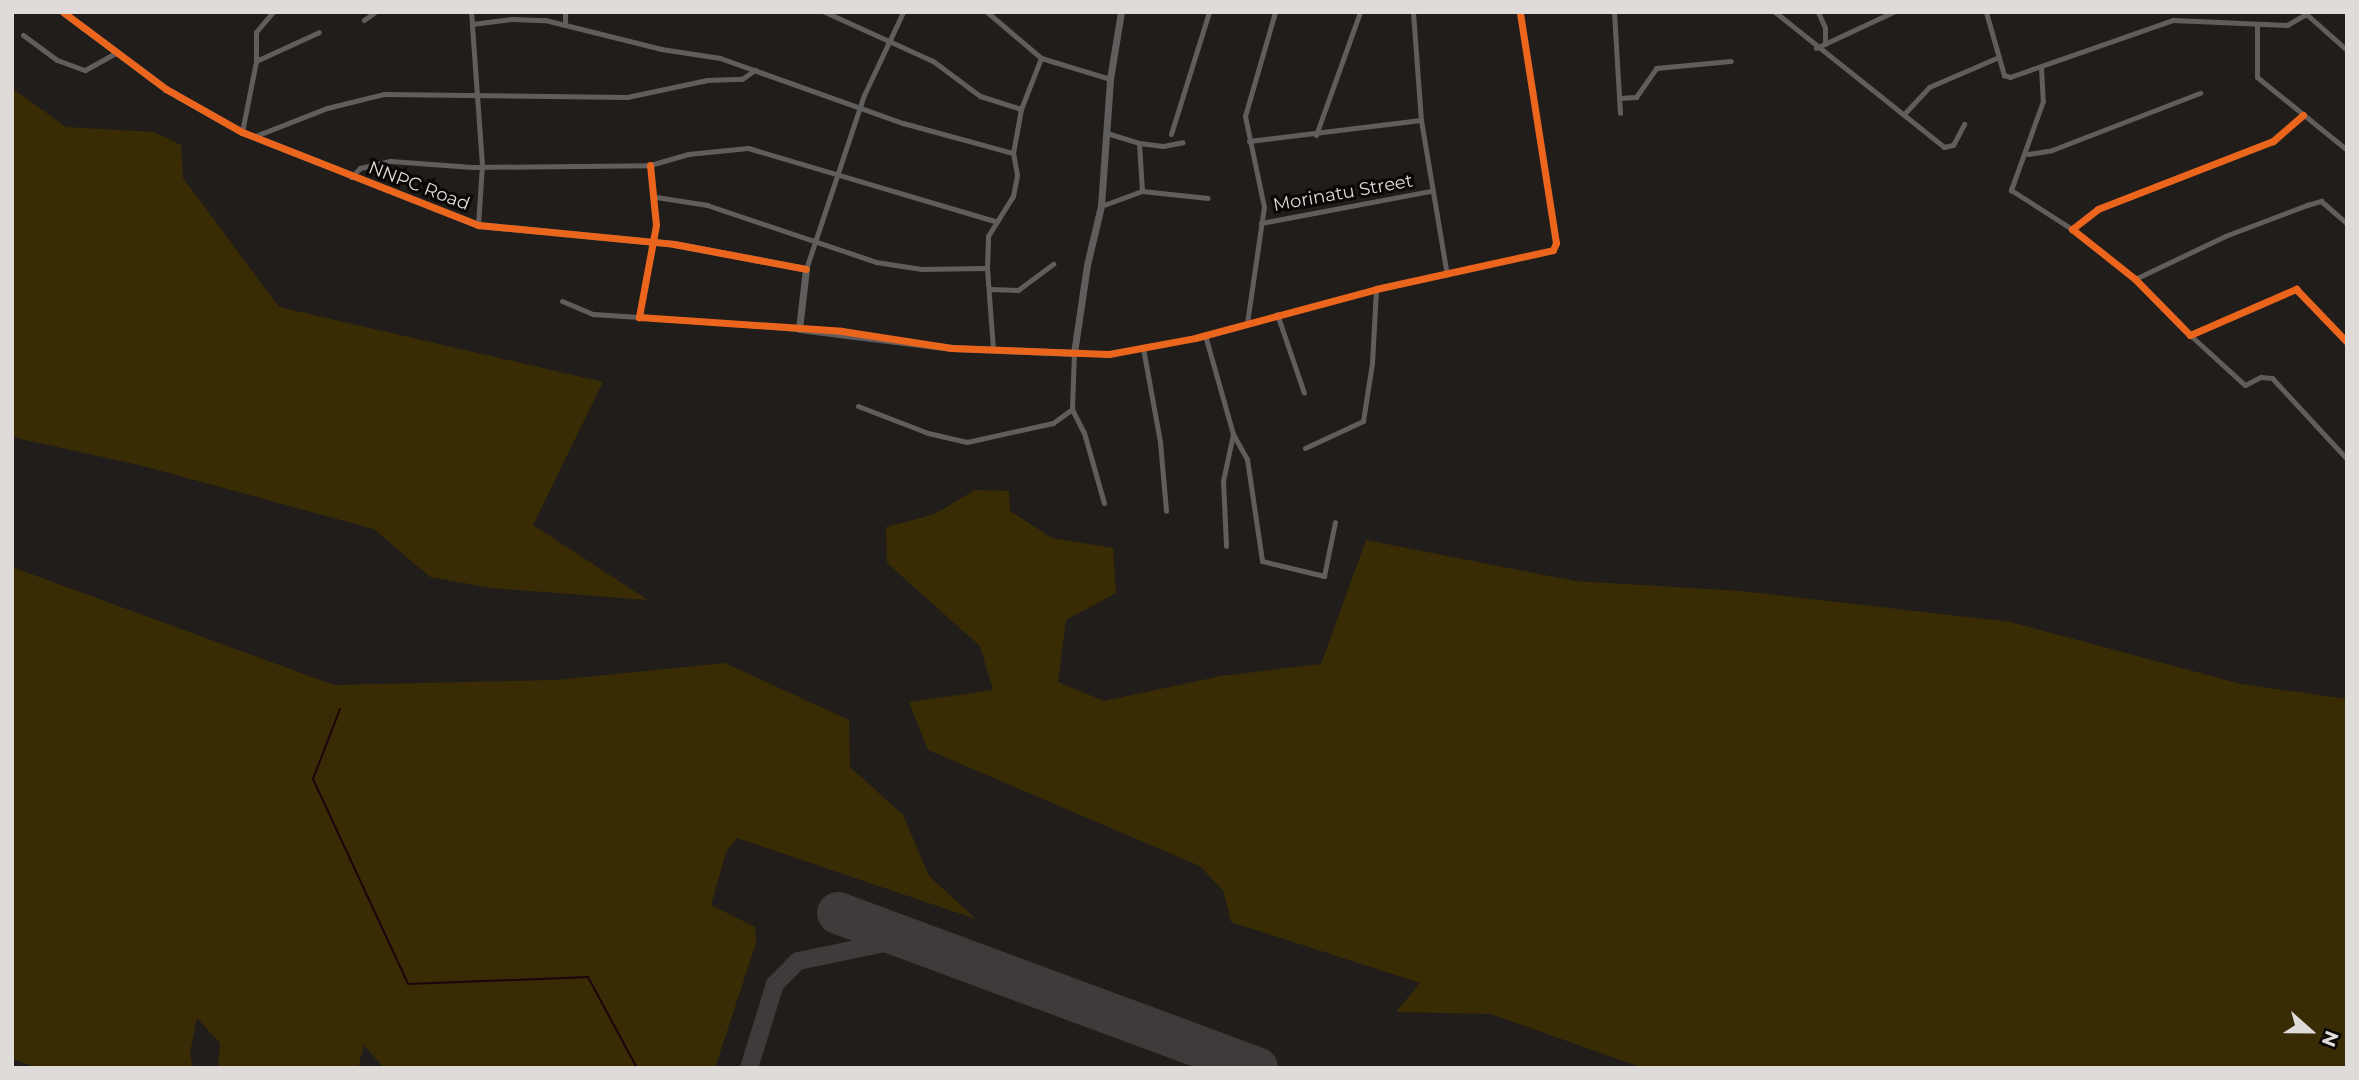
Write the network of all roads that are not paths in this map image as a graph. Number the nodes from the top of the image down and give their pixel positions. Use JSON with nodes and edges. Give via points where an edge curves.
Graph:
{"nodes":[{"id":1,"x":63,"y":12,"type":"edge"},
{"id":2,"x":273,"y":12,"type":"edge"},
{"id":3,"x":375,"y":12,"type":"edge"},
{"id":4,"x":471,"y":12,"type":"edge"},
{"id":5,"x":565,"y":12,"type":"edge"},
{"id":6,"x":825,"y":12,"type":"edge"},
{"id":7,"x":903,"y":12,"type":"edge"},
{"id":8,"x":987,"y":12,"type":"edge"},
{"id":9,"x":1121,"y":12,"type":"edge"},
{"id":10,"x":1209,"y":12,"type":"edge"},
{"id":11,"x":1275,"y":12,"type":"edge"},
{"id":12,"x":1360,"y":12,"type":"edge"},
{"id":13,"x":1413,"y":12,"type":"edge"},
{"id":14,"x":1520,"y":12,"type":"edge"},
{"id":15,"x":1614,"y":12,"type":"edge"},
{"id":16,"x":1775,"y":12,"type":"edge"},
{"id":17,"x":1818,"y":12,"type":"edge"},
{"id":18,"x":1893,"y":12,"type":"edge"},
{"id":19,"x":1986,"y":12,"type":"edge"},
{"id":20,"x":2305,"y":13,"type":"edge"},
{"id":21,"x":364,"y":20,"type":"dead end"},
{"id":22,"x":2257,"y":23,"type":"junction"},
{"id":23,"x":472,"y":24,"type":"junction"},
{"id":24,"x":565,"y":25,"type":"junction"},
{"id":25,"x":319,"y":32,"type":"dead end"},
{"id":26,"x":23,"y":35,"type":"dead end"},
{"id":27,"x":888,"y":44,"type":"junction"},
{"id":28,"x":1825,"y":44,"type":"junction"},
{"id":29,"x":1816,"y":48,"type":"junction"},
{"id":30,"x":2347,"y":50,"type":"edge"},
{"id":31,"x":116,"y":53,"type":"junction"},
{"id":32,"x":1999,"y":57,"type":"junction"},
{"id":33,"x":1041,"y":58,"type":"junction"},
{"id":34,"x":256,"y":61,"type":"junction"},
{"id":35,"x":1731,"y":61,"type":"dead end"},
{"id":36,"x":2041,"y":67,"type":"junction"},
{"id":37,"x":755,"y":70,"type":"junction"},
{"id":38,"x":1110,"y":79,"type":"junction"},
{"id":39,"x":2200,"y":93,"type":"dead end"},
{"id":40,"x":474,"y":94,"type":"junction"},
{"id":41,"x":1619,"y":98,"type":"junction"},
{"id":42,"x":860,"y":105,"type":"junction"},
{"id":43,"x":1021,"y":109,"type":"junction"},
{"id":44,"x":1620,"y":113,"type":"dead end"},
{"id":45,"x":1905,"y":113,"type":"junction"},
{"id":46,"x":2303,"y":115,"type":"junction"},
{"id":47,"x":1421,"y":120,"type":"junction"},
{"id":48,"x":1964,"y":124,"type":"dead end"},
{"id":49,"x":242,"y":132,"type":"junction"},
{"id":50,"x":1110,"y":134,"type":"junction"},
{"id":51,"x":1171,"y":134,"type":"dead end"},
{"id":52,"x":1316,"y":135,"type":"junction"},
{"id":53,"x":253,"y":137,"type":"junction"},
{"id":54,"x":1249,"y":141,"type":"junction"},
{"id":55,"x":1183,"y":142,"type":"dead end"},
{"id":56,"x":1139,"y":143,"type":"junction"},
{"id":57,"x":2347,"y":150,"type":"edge"},
{"id":58,"x":1013,"y":153,"type":"junction"},
{"id":59,"x":2028,"y":154,"type":"junction"},
{"id":60,"x":482,"y":165,"type":"junction"},
{"id":61,"x":650,"y":165,"type":"junction"},
{"id":62,"x":835,"y":174,"type":"junction"},
{"id":63,"x":351,"y":177,"type":"junction"},
{"id":64,"x":1142,"y":191,"type":"junction"},
{"id":65,"x":1431,"y":191,"type":"junction"},
{"id":66,"x":656,"y":197,"type":"junction"},
{"id":67,"x":1208,"y":198,"type":"dead end"},
{"id":68,"x":1101,"y":205,"type":"junction"},
{"id":69,"x":994,"y":221,"type":"junction"},
{"id":70,"x":1261,"y":223,"type":"junction"},
{"id":71,"x":2347,"y":224,"type":"edge"},
{"id":72,"x":478,"y":225,"type":"junction"},
{"id":73,"x":2072,"y":229,"type":"junction"},
{"id":74,"x":653,"y":242,"type":"junction"},
{"id":75,"x":812,"y":242,"type":"junction"},
{"id":76,"x":1053,"y":264,"type":"dead end"},
{"id":77,"x":987,"y":268,"type":"junction"},
{"id":78,"x":806,"y":269,"type":"junction"},
{"id":79,"x":1447,"y":275,"type":"junction"},
{"id":80,"x":2135,"y":279,"type":"junction"},
{"id":81,"x":990,"y":289,"type":"junction"},
{"id":82,"x":1376,"y":289,"type":"junction"},
{"id":83,"x":562,"y":301,"type":"dead end"},
{"id":84,"x":1277,"y":314,"type":"junction"},
{"id":85,"x":639,"y":317,"type":"junction"},
{"id":86,"x":1247,"y":323,"type":"junction"},
{"id":87,"x":799,"y":329,"type":"junction"},
{"id":88,"x":1205,"y":335,"type":"junction"},
{"id":89,"x":2190,"y":335,"type":"junction"},
{"id":90,"x":2347,"y":342,"type":"edge"},
{"id":91,"x":1143,"y":348,"type":"junction"},
{"id":92,"x":993,"y":350,"type":"junction"},
{"id":93,"x":1074,"y":353,"type":"junction"},
{"id":94,"x":1304,"y":393,"type":"dead end"},
{"id":95,"x":858,"y":406,"type":"dead end"},
{"id":96,"x":1072,"y":409,"type":"junction"},
{"id":97,"x":1233,"y":434,"type":"junction"},
{"id":98,"x":1306,"y":447,"type":"dead end"},
{"id":99,"x":2347,"y":459,"type":"edge"},
{"id":100,"x":1104,"y":503,"type":"dead end"},
{"id":101,"x":1166,"y":511,"type":"dead end"},
{"id":102,"x":1335,"y":522,"type":"dead end"},
{"id":103,"x":1226,"y":546,"type":"dead end"}],
"edges":[{"from":1,"to":31,"type":"street","name":"NNPC Road"},
{"from":2,"to":34,"type":"street","via":[[257,32]]},
{"from":3,"to":21,"type":"street"},
{"from":4,"to":23,"type":"street"},
{"from":5,"to":24,"type":"street"},
{"from":6,"to":27,"type":"street"},
{"from":7,"to":27,"type":"street"},
{"from":8,"to":33,"type":"street"},
{"from":9,"to":38,"type":"street"},
{"from":10,"to":51,"type":"street"},
{"from":11,"to":54,"type":"street","via":[[1247,104]]},
{"from":12,"to":52,"type":"street"},
{"from":13,"to":47,"type":"street"},
{"from":14,"to":79,"type":"street","via":[[1556,243],[1546,254]]},
{"from":15,"to":41,"type":"street"},
{"from":16,"to":29,"type":"street"},
{"from":17,"to":28,"type":"street"},
{"from":18,"to":28,"type":"street"},
{"from":19,"to":32,"type":"street"},
{"from":20,"to":22,"type":"street","via":[[2294,24]]},
{"from":20,"to":30,"type":"street"},
{"from":22,"to":36,"type":"street","via":[[2173,20]]},
{"from":22,"to":46,"type":"street","via":[[2258,77]]},
{"from":23,"to":24,"type":"street","via":[[529,18]]},
{"from":23,"to":40,"type":"street"},
{"from":24,"to":37,"type":"street"},
{"from":25,"to":34,"type":"street"},
{"from":26,"to":31,"type":"street","via":[[78,69],[93,69]]},
{"from":27,"to":42,"type":"street"},
{"from":27,"to":43,"type":"street","via":[[933,61],[981,96]]},
{"from":28,"to":29,"type":"street"},
{"from":29,"to":45,"type":"street"},
{"from":31,"to":49,"type":"street","name":"NNPC Road","via":[[178,98]]},
{"from":32,"to":36,"type":"street","via":[[2006,77]]},
{"from":32,"to":45,"type":"street","via":[[1929,87]]},
{"from":33,"to":38,"type":"street"},
{"from":33,"to":43,"type":"street"},
{"from":34,"to":49,"type":"street"},
{"from":35,"to":41,"type":"street","via":[[1656,68],[1636,97]]},
{"from":36,"to":59,"type":"street","via":[[2045,93]]},
{"from":37,"to":40,"type":"street","via":[[742,79],[707,80],[627,97]]},
{"from":37,"to":42,"type":"street"},
{"from":38,"to":50,"type":"street"},
{"from":39,"to":59,"type":"street","via":[[2052,150]]},
{"from":40,"to":53,"type":"street","via":[[367,97]]},
{"from":40,"to":60,"type":"street"},
{"from":41,"to":44,"type":"street"},
{"from":42,"to":58,"type":"street","via":[[903,123]]},
{"from":42,"to":62,"type":"street"},
{"from":43,"to":58,"type":"street"},
{"from":45,"to":48,"type":"street","via":[[1948,149]]},
{"from":46,"to":57,"type":"street"},
{"from":46,"to":73,"type":"street","via":[[2273,141],[2132,194],[2098,209]]},
{"from":47,"to":52,"type":"street"},
{"from":47,"to":65,"type":"street"},
{"from":49,"to":53,"type":"street","name":"NNPC Road"},
{"from":50,"to":56,"type":"street"},
{"from":50,"to":68,"type":"street"},
{"from":52,"to":54,"type":"street"},
{"from":53,"to":63,"type":"street","name":"NNPC Road"},
{"from":54,"to":70,"type":"street","via":[[1264,206]]},
{"from":55,"to":56,"type":"street","via":[[1163,146]]},
{"from":56,"to":64,"type":"street"},
{"from":58,"to":69,"type":"street","via":[[1017,175],[1013,196]]},
{"from":59,"to":73,"type":"street","via":[[2011,190]]},
{"from":60,"to":61,"type":"street"},
{"from":60,"to":63,"type":"street","via":[[382,162],[360,168]]},
{"from":60,"to":72,"type":"street"},
{"from":61,"to":62,"type":"street","via":[[688,154],[748,148]]},
{"from":61,"to":66,"type":"street"},
{"from":62,"to":69,"type":"street"},
{"from":62,"to":75,"type":"street"},
{"from":63,"to":72,"type":"street","name":"NNPC Road"},
{"from":64,"to":67,"type":"street"},
{"from":64,"to":68,"type":"street"},
{"from":65,"to":70,"type":"street","name":"Morinatu Street"},
{"from":65,"to":79,"type":"street"},
{"from":66,"to":74,"type":"street"},
{"from":66,"to":75,"type":"street","via":[[707,205]]},
{"from":68,"to":93,"type":"street"},
{"from":69,"to":77,"type":"street","via":[[988,236]]},
{"from":70,"to":86,"type":"street"},
{"from":71,"to":80,"type":"street","via":[[2321,201],[2201,246]]},
{"from":72,"to":74,"type":"street","name":"NNPC Road"},
{"from":73,"to":80,"type":"street"},
{"from":74,"to":78,"type":"street","name":"NNPC Road"},
{"from":74,"to":85,"type":"street"},
{"from":75,"to":77,"type":"street","via":[[876,262],[921,269]]},
{"from":75,"to":78,"type":"street"},
{"from":76,"to":81,"type":"street","via":[[1018,290]]},
{"from":77,"to":81,"type":"street"},
{"from":78,"to":87,"type":"street"},
{"from":79,"to":82,"type":"street"},
{"from":80,"to":89,"type":"street"},
{"from":81,"to":92,"type":"street"},
{"from":82,"to":84,"type":"street"},
{"from":82,"to":98,"type":"street","via":[[1363,421]]},
{"from":83,"to":85,"type":"street","via":[[593,314]]},
{"from":84,"to":86,"type":"street"},
{"from":84,"to":94,"type":"street"},
{"from":85,"to":87,"type":"street"},
{"from":86,"to":88,"type":"street"},
{"from":87,"to":92,"type":"street"},
{"from":88,"to":91,"type":"street"},
{"from":88,"to":97,"type":"street"},
{"from":89,"to":90,"type":"street","via":[[2296,289]]},
{"from":89,"to":99,"type":"street","via":[[2245,386],[2261,377],[2272,378]]},
{"from":91,"to":93,"type":"street","via":[[1109,354]]},
{"from":91,"to":101,"type":"street","via":[[1160,442]]},
{"from":92,"to":93,"type":"street"},
{"from":93,"to":96,"type":"street"},
{"from":95,"to":96,"type":"street","via":[[928,433],[967,442],[1053,423]]},
{"from":96,"to":100,"type":"street","via":[[1084,433]]},
{"from":97,"to":102,"type":"street","via":[[1247,459],[1260,556],[1266,564],[1324,576]]},
{"from":97,"to":103,"type":"street","via":[[1223,481]]}]}
